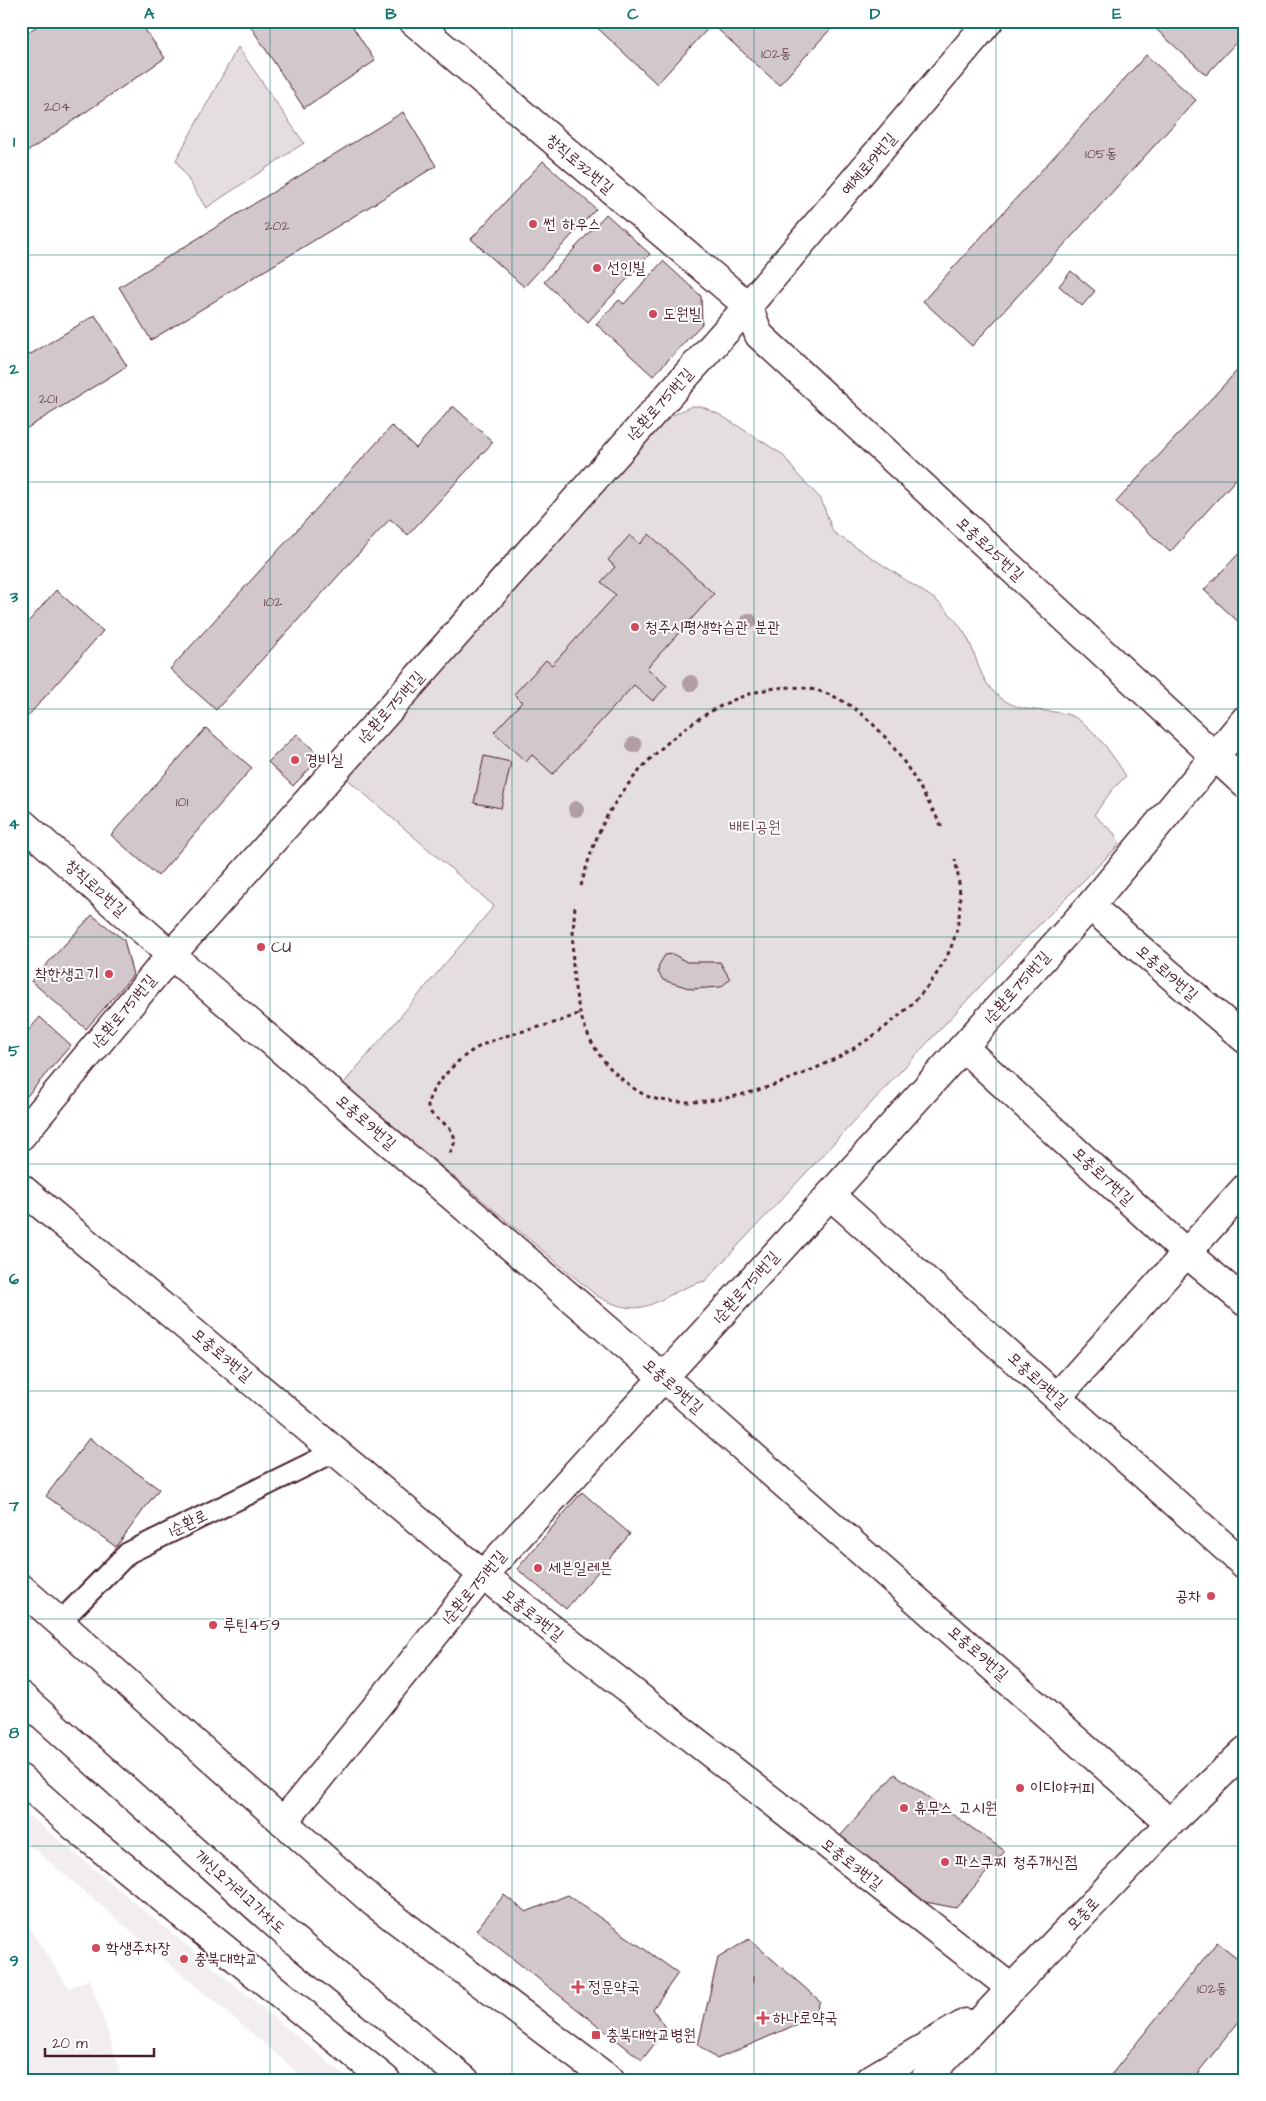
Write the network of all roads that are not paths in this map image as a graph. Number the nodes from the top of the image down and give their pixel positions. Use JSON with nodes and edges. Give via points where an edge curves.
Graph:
{"nodes":[{"id":1,"x":413,"y":21,"type":"edge"},
{"id":2,"x":990,"y":21,"type":"edge"},
{"id":3,"x":748,"y":306,"type":"junction"},
{"id":4,"x":1245,"y":720,"type":"edge"},
{"id":5,"x":1213,"y":756,"type":"junction"},
{"id":6,"x":1245,"y":784,"type":"edge"},
{"id":7,"x":21,"y":822,"type":"edge"},
{"id":8,"x":1090,"y":906,"type":"junction"},
{"id":9,"x":171,"y":955,"type":"junction"},
{"id":10,"x":1245,"y":1040,"type":"edge"},
{"id":11,"x":964,"y":1047,"type":"junction"},
{"id":12,"x":21,"y":1136,"type":"edge"},
{"id":13,"x":21,"y":1188,"type":"edge"},
{"id":14,"x":1245,"y":1188,"type":"edge"},
{"id":15,"x":830,"y":1195,"type":"junction"},
{"id":16,"x":1186,"y":1253,"type":"junction"},
{"id":17,"x":1245,"y":1302,"type":"edge"},
{"id":18,"x":663,"y":1377,"type":"junction"},
{"id":19,"x":1057,"y":1397,"type":"junction"},
{"id":20,"x":336,"y":1451,"type":"junction"},
{"id":21,"x":1245,"y":1565,"type":"edge"},
{"id":22,"x":483,"y":1575,"type":"junction"},
{"id":23,"x":21,"y":1588,"type":"edge"},
{"id":24,"x":60,"y":1622,"type":"junction"},
{"id":25,"x":21,"y":1696,"type":"edge"},
{"id":26,"x":1245,"y":1751,"type":"edge"},
{"id":27,"x":21,"y":1779,"type":"edge"},
{"id":28,"x":283,"y":1822,"type":"junction"},
{"id":29,"x":1170,"y":1823,"type":"junction"},
{"id":30,"x":1011,"y":1988,"type":"junction"},
{"id":31,"x":932,"y":2075,"type":"edge"},
{"id":32,"x":386,"y":2080,"type":"edge"},
{"id":33,"x":466,"y":2080,"type":"edge"},
{"id":34,"x":610,"y":2080,"type":"edge"},
{"id":35,"x":869,"y":2080,"type":"edge"}],
"edges":[{"from":1,"to":3,"type":"street","name":"창직로32번길"},
{"from":2,"to":3,"type":"street","name":"예체로19번길"},
{"from":3,"to":5,"type":"street","name":"모충로25번길","via":[[759,335]]},
{"from":3,"to":9,"type":"street","name":"1순환로751번길"},
{"from":4,"to":5,"type":"street","name":"1순환로751번길"},
{"from":5,"to":6,"type":"street","name":"모충로25번길"},
{"from":5,"to":8,"type":"street","name":"1순환로751번길"},
{"from":7,"to":9,"type":"street","name":"창직로12번길"},
{"from":8,"to":10,"type":"street","name":"모충로19번길"},
{"from":8,"to":11,"type":"street","name":"1순환로751번길"},
{"from":9,"to":12,"type":"street","name":"1순환로751번길"},
{"from":9,"to":18,"type":"street","name":"모충로9번길"},
{"from":11,"to":15,"type":"street","name":"1순환로751번길"},
{"from":11,"to":16,"type":"street","name":"모충로17번길"},
{"from":13,"to":20,"type":"street","name":"모충로3번길"},
{"from":14,"to":16,"type":"street"},
{"from":15,"to":18,"type":"street","name":"1순환로751번길"},
{"from":15,"to":19,"type":"street","name":"모충로13번길"},
{"from":16,"to":17,"type":"street","name":"모충로17번길"},
{"from":16,"to":19,"type":"street"},
{"from":18,"to":22,"type":"street","name":"1순환로751번길"},
{"from":18,"to":29,"type":"street","name":"모충로9번길"},
{"from":19,"to":21,"type":"street","name":"모충로13번길"},
{"from":20,"to":22,"type":"street","name":"모충로3번길"},
{"from":20,"to":24,"type":"lane","name":"1순환로","via":[[128,1552]]},
{"from":22,"to":28,"type":"street","name":"1순환로751번길"},
{"from":22,"to":30,"type":"street","name":"모충로3번길"},
{"from":23,"to":24,"type":"street"},
{"from":24,"to":28,"type":"street"},
{"from":25,"to":33,"type":"street","name":"개신오거리고가차도","via":[[290,1936]]},
{"from":26,"to":29,"type":"street","name":"모충로"},
{"from":27,"to":32,"type":"street","via":[[76,1828]]},
{"from":28,"to":34,"type":"street","via":[[373,1902]]},
{"from":29,"to":30,"type":"street","name":"모충로"},
{"from":30,"to":31,"type":"street","name":"모충로"},
{"from":30,"to":35,"type":"street","via":[[966,2023]]}]}
